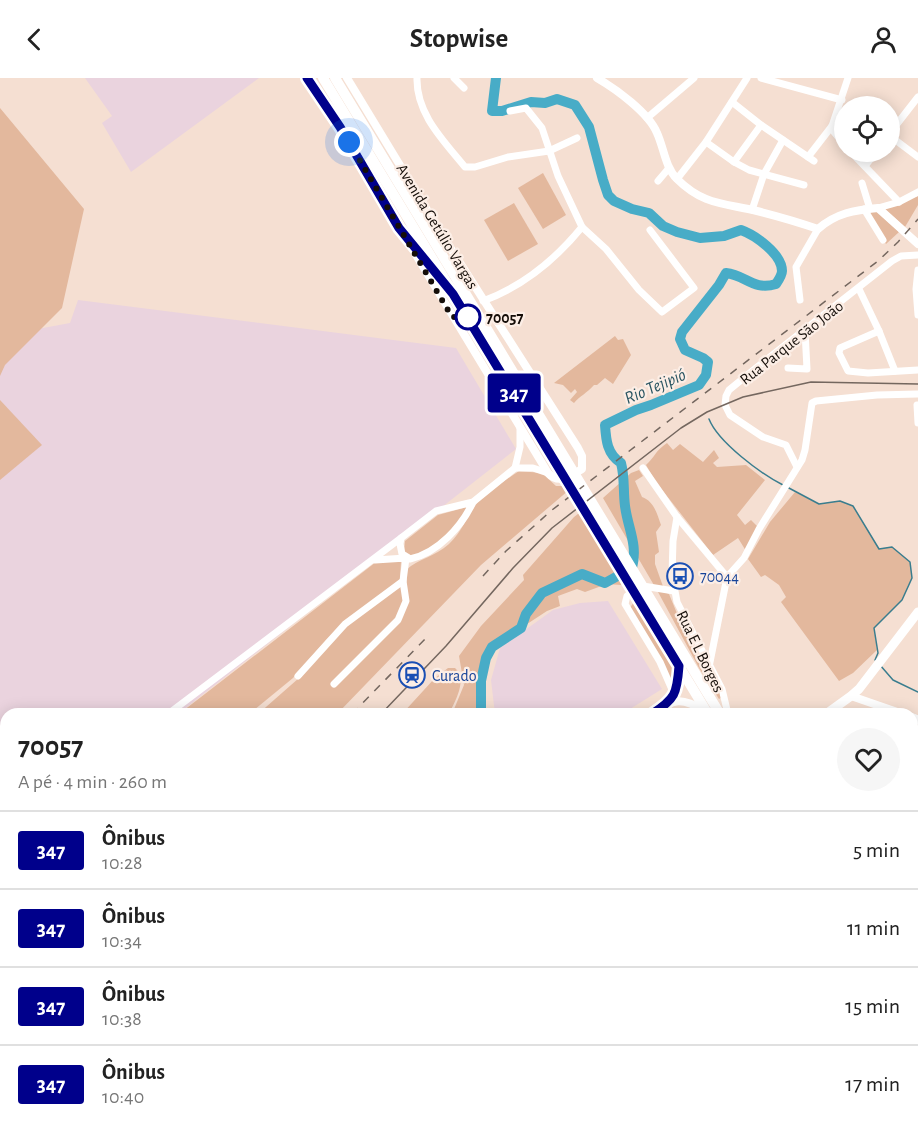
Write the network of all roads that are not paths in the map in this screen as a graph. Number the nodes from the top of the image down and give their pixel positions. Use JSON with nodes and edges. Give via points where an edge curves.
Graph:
{"nodes":[{"id":1,"x":307,"y":78,"type":"edge"},
{"id":2,"x":324,"y":78,"type":"edge"},
{"id":3,"x":335,"y":78,"type":"edge"},
{"id":4,"x":347,"y":78,"type":"edge"},
{"id":5,"x":417,"y":78,"type":"edge"},
{"id":6,"x":454,"y":78,"type":"edge"},
{"id":7,"x":597,"y":78,"type":"edge"},
{"id":8,"x":694,"y":78,"type":"edge"},
{"id":9,"x":747,"y":78,"type":"edge"},
{"id":10,"x":761,"y":78,"type":"edge"},
{"id":11,"x":848,"y":78,"type":"edge"},
{"id":12,"x":779,"y":81,"type":"edge"},
{"id":13,"x":464,"y":88,"type":"dead end"},
{"id":14,"x":843,"y":96,"type":"edge"},
{"id":15,"x":834,"y":98,"type":"edge"},
{"id":16,"x":732,"y":102,"type":"junction"},
{"id":17,"x":917,"y":102,"type":"edge"},
{"id":18,"x":510,"y":111,"type":"dead end"},
{"id":19,"x":647,"y":118,"type":"junction"},
{"id":20,"x":834,"y":121,"type":"edge"},
{"id":21,"x":900,"y":122,"type":"edge"},
{"id":22,"x":761,"y":125,"type":"junction"},
{"id":23,"x":832,"y":126,"type":"junction"},
{"id":24,"x":834,"y":130,"type":"edge"},
{"id":25,"x":577,"y":138,"type":"dead end"},
{"id":26,"x":783,"y":140,"type":"junction"},
{"id":27,"x":706,"y":142,"type":"junction"},
{"id":28,"x":900,"y":142,"type":"edge"},
{"id":29,"x":549,"y":151,"type":"junction"},
{"id":30,"x":918,"y":157,"type":"edge"},
{"id":31,"x":734,"y":162,"type":"junction"},
{"id":32,"x":861,"y":162,"type":"edge"},
{"id":33,"x":868,"y":162,"type":"edge"},
{"id":34,"x":865,"y":166,"type":"junction"},
{"id":35,"x":669,"y":168,"type":"junction"},
{"id":36,"x":764,"y":174,"type":"junction"},
{"id":37,"x":677,"y":179,"type":"junction"},
{"id":38,"x":658,"y":181,"type":"dead end"},
{"id":39,"x":862,"y":183,"type":"dead end"},
{"id":40,"x":804,"y":185,"type":"dead end"},
{"id":41,"x":918,"y":192,"type":"edge"},
{"id":42,"x":899,"y":202,"type":"junction"},
{"id":43,"x":871,"y":209,"type":"junction"},
{"id":44,"x":752,"y":210,"type":"junction"},
{"id":45,"x":430,"y":215,"type":"junction"},
{"id":46,"x":582,"y":227,"type":"junction"},
{"id":47,"x":399,"y":228,"type":"junction"},
{"id":48,"x":819,"y":229,"type":"junction"},
{"id":49,"x":650,"y":230,"type":"dead end"},
{"id":50,"x":883,"y":240,"type":"dead end"},
{"id":51,"x":918,"y":244,"type":"edge"},
{"id":52,"x":918,"y":255,"type":"edge"},
{"id":53,"x":447,"y":261,"type":"junction"},
{"id":54,"x":918,"y":270,"type":"edge"},
{"id":55,"x":859,"y":289,"type":"junction"},
{"id":56,"x":453,"y":294,"type":"junction"},
{"id":57,"x":800,"y":300,"type":"dead end"},
{"id":58,"x":483,"y":301,"type":"junction"},
{"id":59,"x":918,"y":315,"type":"edge"},
{"id":60,"x":805,"y":331,"type":"junction"},
{"id":61,"x":879,"y":331,"type":"junction"},
{"id":62,"x":788,"y":368,"type":"dead end"},
{"id":63,"x":918,"y":370,"type":"edge"},
{"id":64,"x":894,"y":371,"type":"junction"},
{"id":65,"x":918,"y":394,"type":"edge"},
{"id":66,"x":917,"y":405,"type":"edge"},
{"id":67,"x":918,"y":423,"type":"edge"},
{"id":68,"x":520,"y":428,"type":"junction"},
{"id":69,"x":559,"y":457,"type":"junction"},
{"id":70,"x":797,"y":467,"type":"junction"},
{"id":71,"x":515,"y":468,"type":"junction"},
{"id":72,"x":643,"y":468,"type":"dead end"},
{"id":73,"x":548,"y":473,"type":"junction"},
{"id":74,"x":473,"y":502,"type":"junction"},
{"id":75,"x":677,"y":517,"type":"junction"},
{"id":76,"x":401,"y":538,"type":"junction"},
{"id":77,"x":406,"y":558,"type":"junction"},
{"id":78,"x":375,"y":560,"type":"junction"},
{"id":79,"x":727,"y":577,"type":"junction"},
{"id":80,"x":403,"y":581,"type":"junction"},
{"id":81,"x":674,"y":591,"type":"junction"},
{"id":82,"x":650,"y":606,"type":"junction"},
{"id":83,"x":918,"y":612,"type":"edge"},
{"id":84,"x":679,"y":666,"type":"junction"},
{"id":85,"x":710,"y":667,"type":"junction"},
{"id":86,"x":298,"y":676,"type":"dead end"},
{"id":87,"x":334,"y":684,"type":"dead end"},
{"id":88,"x":851,"y":696,"type":"junction"},
{"id":89,"x":710,"y":698,"type":"junction"},
{"id":90,"x":672,"y":699,"type":"junction"},
{"id":91,"x":176,"y":708,"type":"edge"},
{"id":92,"x":660,"y":708,"type":"edge"},
{"id":93,"x":700,"y":708,"type":"edge"},
{"id":94,"x":705,"y":708,"type":"edge"},
{"id":95,"x":716,"y":708,"type":"edge"},
{"id":96,"x":721,"y":708,"type":"edge"},
{"id":97,"x":727,"y":708,"type":"edge"},
{"id":98,"x":834,"y":708,"type":"edge"},
{"id":99,"x":886,"y":708,"type":"edge"}],
"edges":[{"from":1,"to":47,"type":"street","name":"Avenida Getúlio Vargas"},
{"from":2,"to":56,"type":"highway"},
{"from":3,"to":53,"type":"highway"},
{"from":4,"to":45,"type":"street","name":"Avenida Getúlio Vargas"},
{"from":5,"to":29,"type":"street","via":[[427,119],[465,166]]},
{"from":6,"to":13,"type":"street"},
{"from":7,"to":19,"type":"street"},
{"from":8,"to":19,"type":"street"},
{"from":9,"to":16,"type":"street"},
{"from":10,"to":12,"type":"street"},
{"from":11,"to":14,"type":"street"},
{"from":12,"to":15,"type":"street"},
{"from":16,"to":22,"type":"street"},
{"from":16,"to":27,"type":"street"},
{"from":17,"to":21,"type":"street"},
{"from":18,"to":29,"type":"street","via":[[526,108],[542,128]]},
{"from":19,"to":35,"type":"street","via":[[657,131]]},
{"from":20,"to":23,"type":"street"},
{"from":22,"to":26,"type":"street"},
{"from":22,"to":31,"type":"street"},
{"from":23,"to":24,"type":"street"},
{"from":23,"to":26,"type":"street","via":[[811,159]]},
{"from":25,"to":29,"type":"street"},
{"from":26,"to":36,"type":"street"},
{"from":27,"to":31,"type":"street"},
{"from":27,"to":37,"type":"street"},
{"from":28,"to":30,"type":"street"},
{"from":29,"to":46,"type":"street"},
{"from":31,"to":36,"type":"street"},
{"from":32,"to":34,"type":"street"},
{"from":33,"to":34,"type":"street"},
{"from":34,"to":42,"type":"street"},
{"from":35,"to":37,"type":"street"},
{"from":35,"to":38,"type":"street"},
{"from":36,"to":40,"type":"street"},
{"from":36,"to":44,"type":"street"},
{"from":37,"to":44,"type":"street","via":[[712,202]]},
{"from":39,"to":43,"type":"street"},
{"from":41,"to":42,"type":"street"},
{"from":42,"to":43,"type":"street"},
{"from":43,"to":48,"type":"street","via":[[835,216]]},
{"from":43,"to":50,"type":"street"},
{"from":43,"to":51,"type":"street"},
{"from":44,"to":48,"type":"street"},
{"from":45,"to":53,"type":"highway"},
{"from":45,"to":58,"type":"street","name":"Avenida Getúlio Vargas"},
{"from":46,"to":49,"type":"street","via":[[662,312],[694,288]]},
{"from":46,"to":58,"type":"street","via":[[547,265]]},
{"from":47,"to":56,"type":"highway"},
{"from":47,"to":68,"type":"street","name":"Avenida Getúlio Vargas"},
{"from":48,"to":57,"type":"street","via":[[796,267]]},
{"from":52,"to":55,"type":"street","name":"Rua Parque São João","via":[[897,258]]},
{"from":53,"to":69,"type":"highway"},
{"from":54,"to":59,"type":"street"},
{"from":55,"to":60,"type":"street","name":"Rua Parque São João"},
{"from":55,"to":61,"type":"street"},
{"from":56,"to":69,"type":"highway"},
{"from":58,"to":73,"type":"street","name":"Avenida Getúlio Vargas","via":[[582,456],[582,469],[568,477],[554,479]]},
{"from":60,"to":62,"type":"street","via":[[807,369]]},
{"from":60,"to":70,"type":"street","name":"Rua Parque São João","via":[[729,390],[725,405],[730,415],[755,432],[786,445]]},
{"from":61,"to":64,"type":"street"},
{"from":61,"to":64,"type":"street","via":[[842,346],[839,353],[850,372]]},
{"from":63,"to":64,"type":"street"},
{"from":65,"to":70,"type":"street","via":[[812,403],[805,450]]},
{"from":66,"to":67,"type":"street"},
{"from":68,"to":71,"type":"street"},
{"from":68,"to":73,"type":"street","name":"Avenida Getúlio Vargas"},
{"from":69,"to":82,"type":"highway"},
{"from":70,"to":79,"type":"street","via":[[744,558]]},
{"from":71,"to":73,"type":"street"},
{"from":71,"to":74,"type":"street"},
{"from":72,"to":75,"type":"street"},
{"from":74,"to":76,"type":"street","via":[[434,512]]},
{"from":74,"to":77,"type":"street","via":[[466,517],[444,539],[423,555]]},
{"from":75,"to":79,"type":"street"},
{"from":75,"to":81,"type":"street","name":"Rua E L Borges","via":[[672,557]]},
{"from":76,"to":77,"type":"street","via":[[400,550]]},
{"from":76,"to":78,"type":"street"},
{"from":77,"to":78,"type":"street"},
{"from":77,"to":80,"type":"street"},
{"from":78,"to":91,"type":"street"},
{"from":79,"to":85,"type":"street"},
{"from":80,"to":86,"type":"street","via":[[345,624]]},
{"from":80,"to":87,"type":"street","via":[[405,602],[398,620]]},
{"from":81,"to":85,"type":"street","name":"Rua E L Borges"},
{"from":81,"to":90,"type":"street","via":[[643,586],[627,596],[625,604],[660,662]]},
{"from":82,"to":84,"type":"highway"},
{"from":82,"to":89,"type":"highway"},
{"from":83,"to":88,"type":"main road"},
{"from":84,"to":90,"type":"street"},
{"from":84,"to":94,"type":"highway"},
{"from":85,"to":97,"type":"street","name":"Rua E L Borges"},
{"from":88,"to":98,"type":"main road"},
{"from":88,"to":99,"type":"street"},
{"from":89,"to":95,"type":"highway"},
{"from":89,"to":96,"type":"highway"},
{"from":90,"to":92,"type":"street"},
{"from":90,"to":93,"type":"street","via":[[686,700]]}]}
